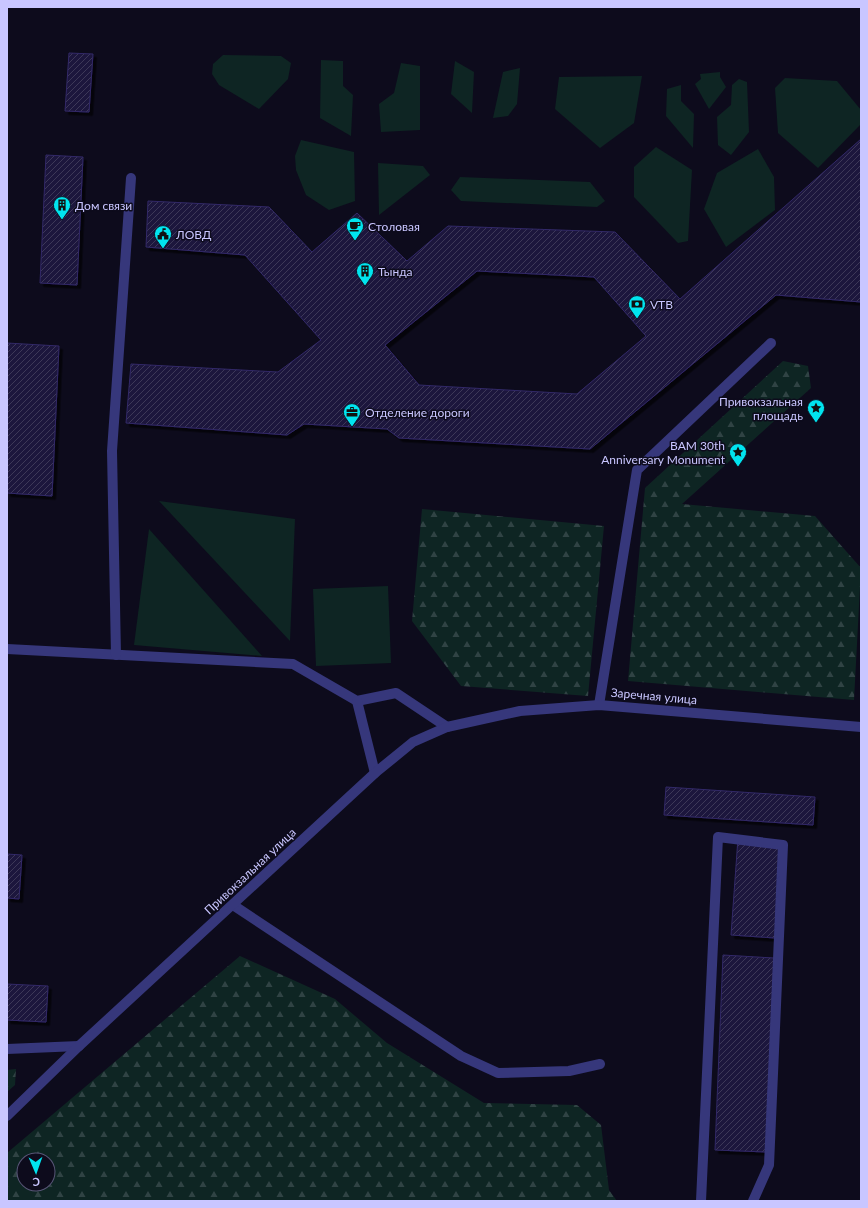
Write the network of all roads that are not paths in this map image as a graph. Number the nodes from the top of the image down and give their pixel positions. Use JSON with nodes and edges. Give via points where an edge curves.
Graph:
{"nodes":[{"id":1,"x":131,"y":178,"type":"dead end"},
{"id":2,"x":771,"y":343,"type":"dead end"},
{"id":3,"x":7,"y":649,"type":"edge"},
{"id":4,"x":116,"y":655,"type":"junction"},
{"id":5,"x":356,"y":700,"type":"junction"},
{"id":6,"x":599,"y":704,"type":"junction"},
{"id":7,"x":447,"y":727,"type":"junction"},
{"id":8,"x":861,"y":727,"type":"edge"},
{"id":9,"x":375,"y":773,"type":"junction"},
{"id":10,"x":233,"y":905,"type":"junction"},
{"id":11,"x":79,"y":1046,"type":"junction"},
{"id":12,"x":7,"y":1049,"type":"edge"},
{"id":13,"x":600,"y":1064,"type":"dead end"},
{"id":14,"x":7,"y":1116,"type":"edge"},
{"id":15,"x":701,"y":1201,"type":"edge"},
{"id":16,"x":753,"y":1201,"type":"edge"}],
"edges":[{"from":1,"to":4,"type":"street","via":[[112,451]]},
{"from":2,"to":6,"type":"street","via":[[637,470]]},
{"from":3,"to":4,"type":"street"},
{"from":4,"to":5,"type":"street","via":[[293,664]]},
{"from":5,"to":7,"type":"street","via":[[396,693]]},
{"from":5,"to":9,"type":"street"},
{"from":6,"to":7,"type":"street","name":"Заречная улица","via":[[520,711]]},
{"from":6,"to":8,"type":"street","name":"Заречная улица"},
{"from":7,"to":9,"type":"street","name":"Привокзальная улица","via":[[413,742]]},
{"from":9,"to":10,"type":"street","name":"Привокзальная улица"},
{"from":10,"to":11,"type":"street","name":"Привокзальная улица"},
{"from":10,"to":13,"type":"street","via":[[461,1056],[498,1073],[569,1071]]},
{"from":11,"to":12,"type":"street"},
{"from":11,"to":14,"type":"street","name":"Привокзальная улица"},
{"from":15,"to":16,"type":"street","via":[[718,837],[783,845],[769,1165]]}]}
